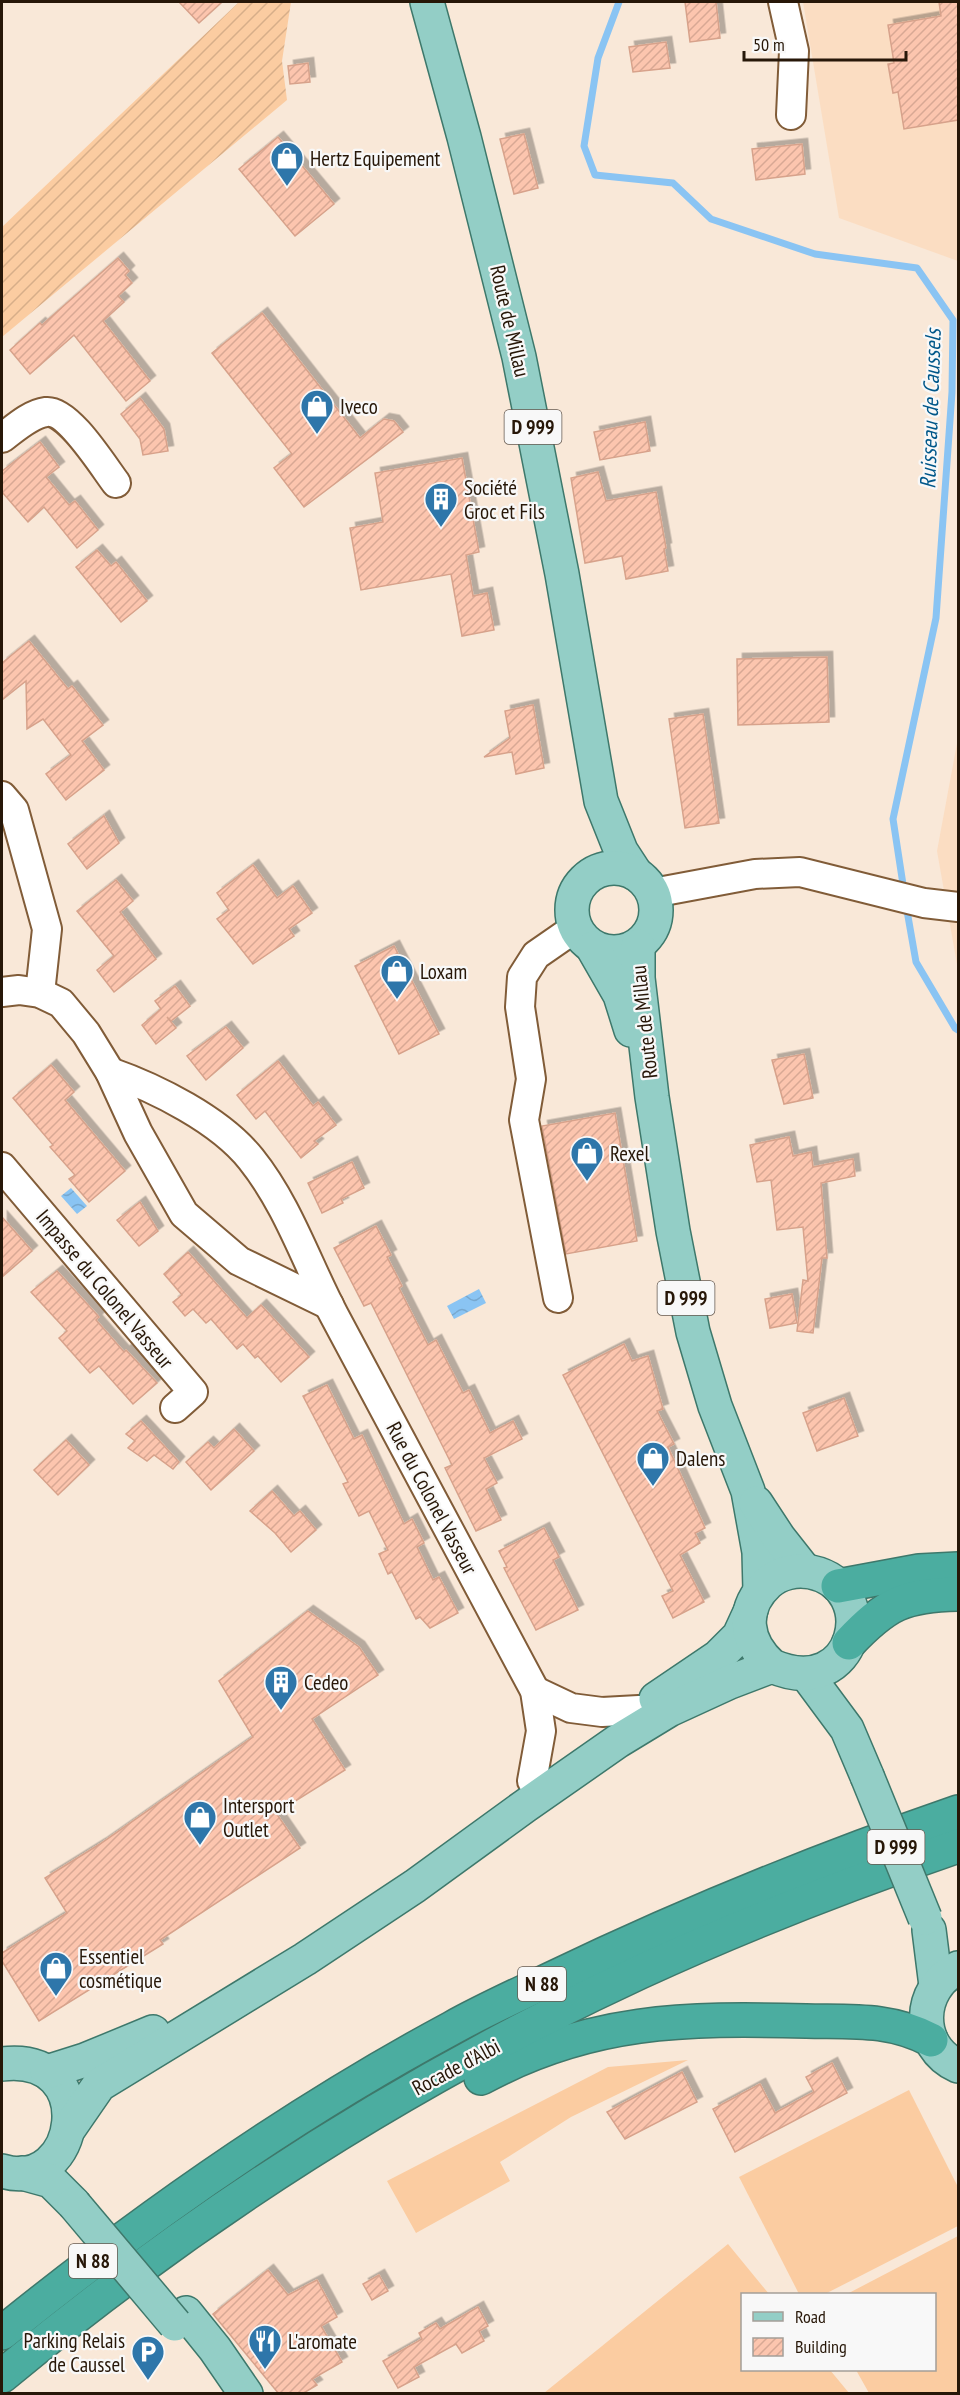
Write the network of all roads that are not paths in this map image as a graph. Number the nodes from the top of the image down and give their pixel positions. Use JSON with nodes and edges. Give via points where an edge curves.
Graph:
{"nodes":[{"id":1,"x":427,"y":2,"type":"edge"},
{"id":2,"x":433,"y":2,"type":"edge"},
{"id":3,"x":783,"y":2,"type":"edge"},
{"id":4,"x":443,"y":58,"type":"junction"},
{"id":5,"x":791,"y":115,"type":"dead end"},
{"id":6,"x":2,"y":438,"type":"edge"},
{"id":7,"x":116,"y":483,"type":"dead end"},
{"id":8,"x":2,"y":796,"type":"edge"},
{"id":9,"x":601,"y":801,"type":"junction"},
{"id":10,"x":644,"y":883,"type":"junction"},
{"id":11,"x":580,"y":884,"type":"junction"},
{"id":12,"x":958,"y":907,"type":"edge"},
{"id":13,"x":584,"y":938,"type":"junction"},
{"id":14,"x":638,"y":946,"type":"junction"},
{"id":15,"x":2,"y":992,"type":"edge"},
{"id":16,"x":40,"y":993,"type":"junction"},
{"id":17,"x":110,"y":1072,"type":"junction"},
{"id":18,"x":652,"y":1097,"type":"junction"},
{"id":19,"x":2,"y":1167,"type":"edge"},
{"id":20,"x":558,"y":1298,"type":"dead end"},
{"id":21,"x":329,"y":1305,"type":"junction"},
{"id":22,"x":175,"y":1408,"type":"dead end"},
{"id":23,"x":748,"y":1491,"type":"junction"},
{"id":24,"x":958,"y":1569,"type":"edge"},
{"id":25,"x":806,"y":1571,"type":"junction"},
{"id":26,"x":838,"y":1586,"type":"junction"},
{"id":27,"x":958,"y":1594,"type":"edge"},
{"id":28,"x":756,"y":1600,"type":"junction"},
{"id":29,"x":846,"y":1649,"type":"junction"},
{"id":30,"x":772,"y":1666,"type":"junction"},
{"id":31,"x":807,"y":1675,"type":"junction"},
{"id":32,"x":535,"y":1691,"type":"junction"},
{"id":33,"x":639,"y":1710,"type":"junction"},
{"id":34,"x":847,"y":1729,"type":"junction"},
{"id":35,"x":532,"y":1781,"type":"junction"},
{"id":36,"x":958,"y":1795,"type":"edge"},
{"id":37,"x":958,"y":1812,"type":"edge"},
{"id":38,"x":921,"y":1825,"type":"junction"},
{"id":39,"x":958,"y":1846,"type":"edge"},
{"id":40,"x":927,"y":1924,"type":"junction"},
{"id":41,"x":958,"y":1951,"type":"edge"},
{"id":42,"x":947,"y":1977,"type":"edge"},
{"id":43,"x":931,"y":2040,"type":"junction"},
{"id":44,"x":2,"y":2064,"type":"edge"},
{"id":45,"x":958,"y":2066,"type":"edge"},
{"id":46,"x":47,"y":2072,"type":"junction"},
{"id":47,"x":67,"y":2135,"type":"junction"},
{"id":48,"x":287,"y":2166,"type":"junction"},
{"id":49,"x":12,"y":2172,"type":"edge"},
{"id":50,"x":81,"y":2200,"type":"junction"},
{"id":51,"x":181,"y":2318,"type":"junction"},
{"id":52,"x":2,"y":2333,"type":"edge"},
{"id":53,"x":2,"y":2376,"type":"edge"},
{"id":54,"x":223,"y":2394,"type":"edge"},
{"id":55,"x":246,"y":2394,"type":"edge"}],
"edges":[{"from":1,"to":4,"type":"main road","name":"Route de Millau","number":"D 999"},
{"from":2,"to":4,"type":"main road","name":"Route de Millau","number":"D 999"},
{"from":3,"to":5,"type":"street","via":[[794,51]]},
{"from":4,"to":9,"type":"main road","name":"Route de Millau","number":"D 999","via":[[519,357]]},
{"from":6,"to":7,"type":"street","via":[[47,411],[62,416]]},
{"from":8,"to":16,"type":"street","via":[[14,810],[47,929]]},
{"from":9,"to":10,"type":"main road","name":"Route de Millau","number":"D 999","via":[[621,851]]},
{"from":9,"to":11,"type":"main road","name":"Route de Millau","number":"D 999","via":[[596,842]]},
{"from":10,"to":11,"type":"main road","via":[[621,868],[606,868]]},
{"from":10,"to":12,"type":"street","via":[[800,872],[924,903]]},
{"from":10,"to":14,"type":"main road","via":[[656,911],[648,937]]},
{"from":11,"to":13,"type":"main road","via":[[571,913]]},
{"from":13,"to":14,"type":"main road","via":[[616,953]]},
{"from":13,"to":18,"type":"main road","name":"Route de Millau","number":"D 999","via":[[620,995]]},
{"from":13,"to":20,"type":"street","via":[[536,955],[522,977],[520,1006],[531,1079],[524,1120]]},
{"from":14,"to":18,"type":"main road","name":"Route de Millau","number":"D 999"},
{"from":15,"to":16,"type":"street"},
{"from":16,"to":17,"type":"street","via":[[61,1003],[86,1033]]},
{"from":17,"to":21,"type":"street","via":[[138,1133],[184,1214],[239,1261]]},
{"from":17,"to":21,"type":"street","name":"Rue du Colonel Vasseur","via":[[136,1081],[218,1126],[251,1159],[280,1204]]},
{"from":18,"to":23,"type":"main road","name":"Route de Millau","number":"D 999","via":[[693,1332],[715,1406]]},
{"from":19,"to":22,"type":"street","name":"Impasse du Colonel Vasseur","via":[[193,1392]]},
{"from":21,"to":32,"type":"street","name":"Rue du Colonel Vasseur"},
{"from":23,"to":25,"type":"main road","name":"Route de Millau","number":"D 999"},
{"from":23,"to":28,"type":"main road","name":"Route de Millau","number":"D 999","via":[[759,1552]]},
{"from":24,"to":26,"type":"highway","via":[[919,1571]]},
{"from":25,"to":26,"type":"main road"},
{"from":25,"to":28,"type":"main road","via":[[789,1572],[773,1579]]},
{"from":26,"to":29,"type":"main road","via":[[851,1607],[853,1625]]},
{"from":27,"to":29,"type":"highway","via":[[927,1595],[903,1602],[874,1617]]},
{"from":28,"to":30,"type":"main road","via":[[750,1635]]},
{"from":28,"to":33,"type":"main road","via":[[739,1636],[718,1657]]},
{"from":29,"to":31,"type":"main road","via":[[833,1664]]},
{"from":29,"to":34,"type":"main road","number":"D 999"},
{"from":30,"to":31,"type":"main road","via":[[789,1674]]},
{"from":30,"to":47,"type":"main road","via":[[669,1710],[618,1741],[315,1953],[99,2085]]},
{"from":31,"to":34,"type":"main road","number":"D 999"},
{"from":32,"to":33,"type":"street","via":[[571,1708],[602,1712]]},
{"from":32,"to":35,"type":"street","name":"Rue du Colonel Vasseur","via":[[541,1731]]},
{"from":33,"to":35,"type":"main road"},
{"from":34,"to":40,"type":"main road","number":"D 999","bridge":true},
{"from":35,"to":46,"type":"main road","via":[[375,1895],[267,1965],[147,2035]]},
{"from":36,"to":38,"type":"highway"},
{"from":37,"to":38,"type":"highway","name":"Rocade d'Albi","number":"N 88"},
{"from":38,"to":52,"type":"highway","name":"Rocade d'Albi","number":"N 88","via":[[749,1889],[630,1941],[454,2027],[273,2135],[154,2216]]},
{"from":39,"to":48,"type":"highway","name":"Rocade d'Albi","number":"N 88","via":[[808,1900],[639,1972],[419,2086]]},
{"from":40,"to":41,"type":"main road"},
{"from":40,"to":42,"type":"main road"},
{"from":42,"to":43,"type":"main road","via":[[926,2008]]},
{"from":43,"to":45,"type":"main road","via":[[939,2053]]},
{"from":43,"to":48,"type":"highway","via":[[887,2023],[691,2020],[631,2026],[536,2051],[333,2158]]},
{"from":44,"to":46,"type":"main road","via":[[17,2062]]},
{"from":46,"to":47,"type":"main road","via":[[66,2096],[70,2111]]},
{"from":47,"to":49,"type":"main road","via":[[46,2164],[35,2170]]},
{"from":47,"to":50,"type":"main road","via":[[70,2172]]},
{"from":48,"to":53,"type":"highway","name":"Rocade d'Albi","number":"N 88","via":[[169,2246]]},
{"from":49,"to":50,"type":"main road","via":[[51,2181]]},
{"from":50,"to":51,"type":"main road"},
{"from":51,"to":54,"type":"main road"},
{"from":51,"to":55,"type":"main road","via":[[215,2349]]}]}
